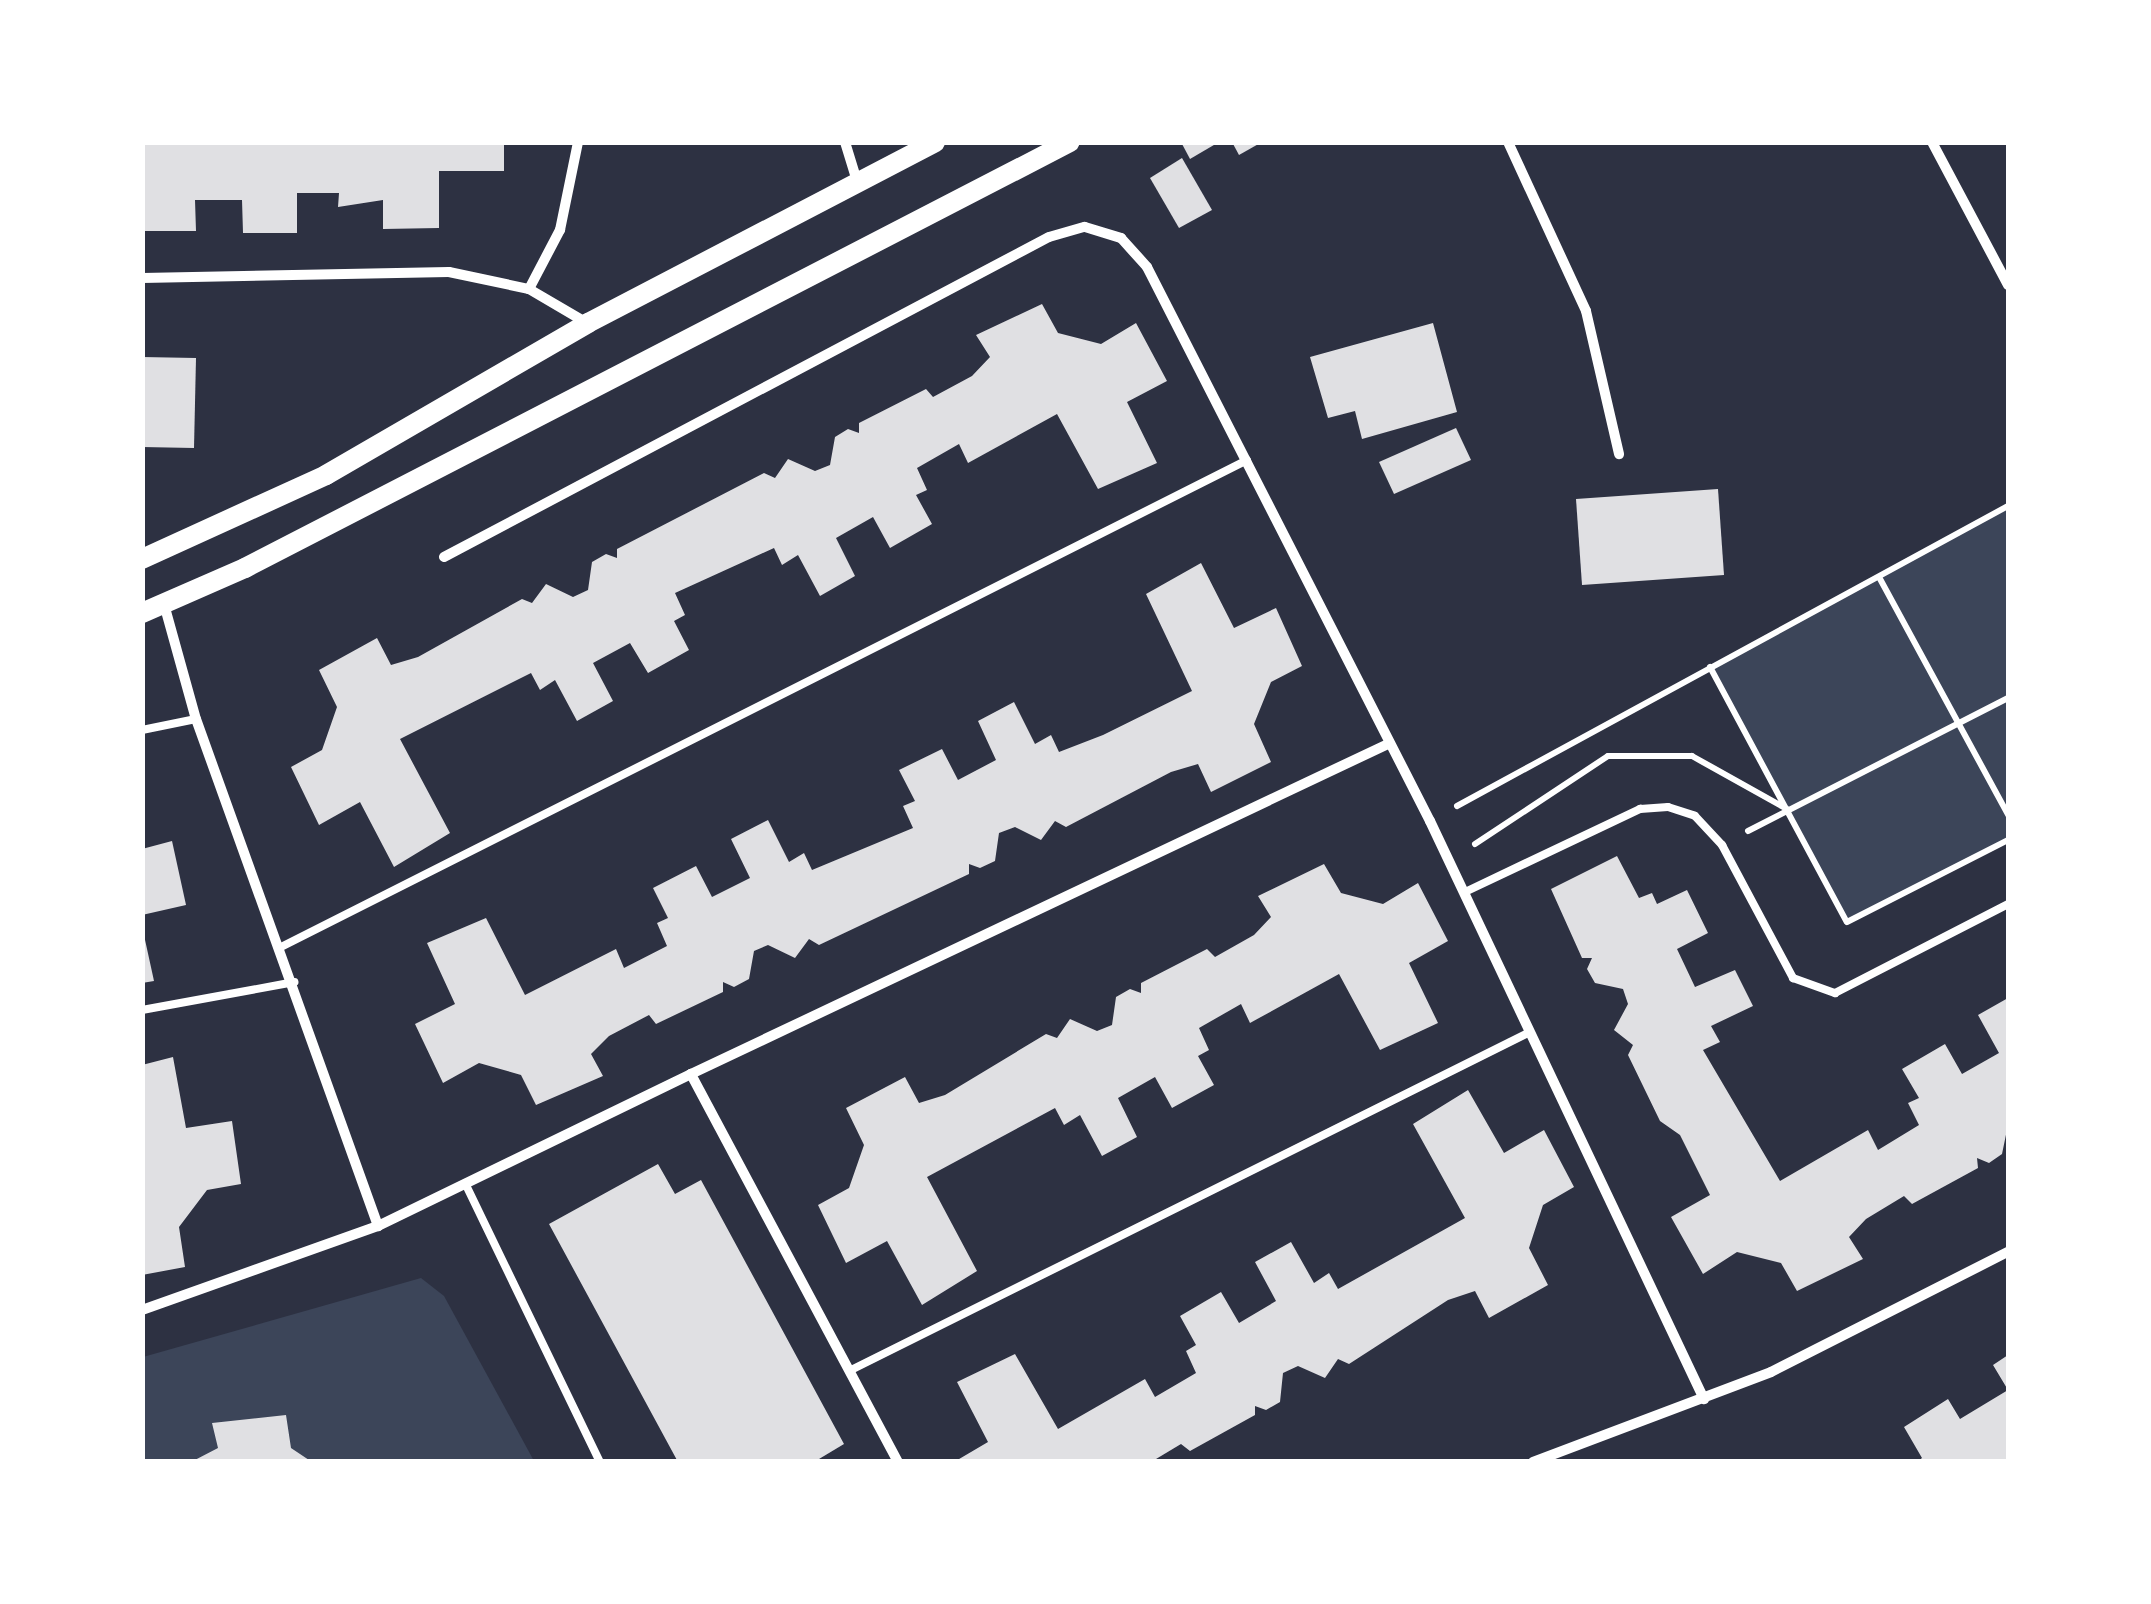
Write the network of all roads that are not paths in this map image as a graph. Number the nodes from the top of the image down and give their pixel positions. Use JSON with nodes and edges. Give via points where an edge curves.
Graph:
{"nodes":[{"id":1,"x":578,"y":142,"type":"edge"},
{"id":2,"x":845,"y":142,"type":"edge"},
{"id":3,"x":935,"y":142,"type":"edge"},
{"id":4,"x":1070,"y":142,"type":"edge"},
{"id":5,"x":1508,"y":142,"type":"edge"},
{"id":6,"x":1932,"y":142,"type":"edge"},
{"id":7,"x":857,"y":181,"type":"junction"},
{"id":8,"x":142,"y":278,"type":"edge"},
{"id":9,"x":2008,"y":286,"type":"edge"},
{"id":10,"x":528,"y":289,"type":"junction"},
{"id":11,"x":588,"y":323,"type":"junction"},
{"id":12,"x":1619,"y":454,"type":"dead end"},
{"id":13,"x":1247,"y":460,"type":"junction"},
{"id":14,"x":444,"y":557,"type":"dead end"},
{"id":15,"x":142,"y":560,"type":"edge"},
{"id":16,"x":164,"y":604,"type":"junction"},
{"id":17,"x":142,"y":613,"type":"edge"},
{"id":18,"x":196,"y":719,"type":"junction"},
{"id":19,"x":142,"y":730,"type":"edge"},
{"id":20,"x":1390,"y":743,"type":"junction"},
{"id":21,"x":1465,"y":892,"type":"junction"},
{"id":22,"x":2008,"y":904,"type":"edge"},
{"id":23,"x":280,"y":948,"type":"junction"},
{"id":24,"x":294,"y":982,"type":"junction"},
{"id":25,"x":142,"y":1010,"type":"edge"},
{"id":26,"x":1530,"y":1032,"type":"junction"},
{"id":27,"x":691,"y":1074,"type":"junction"},
{"id":28,"x":465,"y":1183,"type":"junction"},
{"id":29,"x":378,"y":1226,"type":"junction"},
{"id":30,"x":2008,"y":1252,"type":"edge"},
{"id":31,"x":142,"y":1310,"type":"edge"},
{"id":32,"x":851,"y":1370,"type":"junction"},
{"id":33,"x":1704,"y":1399,"type":"junction"},
{"id":34,"x":600,"y":1462,"type":"edge"},
{"id":35,"x":898,"y":1462,"type":"edge"},
{"id":36,"x":1533,"y":1462,"type":"edge"}],
"edges":[{"from":1,"to":10,"type":"street","via":[[560,230]]},
{"from":2,"to":7,"type":"street"},
{"from":3,"to":7,"type":"main road"},
{"from":4,"to":16,"type":"main road"},
{"from":5,"to":12,"type":"street","via":[[1586,311]]},
{"from":6,"to":9,"type":"street"},
{"from":7,"to":11,"type":"main road"},
{"from":8,"to":10,"type":"street","via":[[435,272]]},
{"from":10,"to":11,"type":"street"},
{"from":11,"to":15,"type":"main road","via":[[326,475]]},
{"from":13,"to":14,"type":"street","via":[[1136,251],[1104,230],[1067,230]]},
{"from":13,"to":20,"type":"street"},
{"from":13,"to":23,"type":"lane"},
{"from":16,"to":17,"type":"main road"},
{"from":16,"to":18,"type":"street"},
{"from":18,"to":19,"type":"lane"},
{"from":18,"to":23,"type":"street"},
{"from":20,"to":21,"type":"street"},
{"from":20,"to":27,"type":"street"},
{"from":21,"to":22,"type":"lane","via":[[1640,809],[1668,807],[1695,816],[1722,845],[1793,978],[1835,992]]},
{"from":21,"to":26,"type":"street"},
{"from":23,"to":24,"type":"street"},
{"from":24,"to":25,"type":"lane"},
{"from":24,"to":29,"type":"street"},
{"from":26,"to":32,"type":"lane"},
{"from":26,"to":33,"type":"street"},
{"from":27,"to":28,"type":"street"},
{"from":27,"to":32,"type":"street"},
{"from":28,"to":29,"type":"street"},
{"from":28,"to":34,"type":"lane"},
{"from":29,"to":31,"type":"street"},
{"from":30,"to":33,"type":"street"},
{"from":32,"to":35,"type":"street"},
{"from":33,"to":36,"type":"street"}]}
